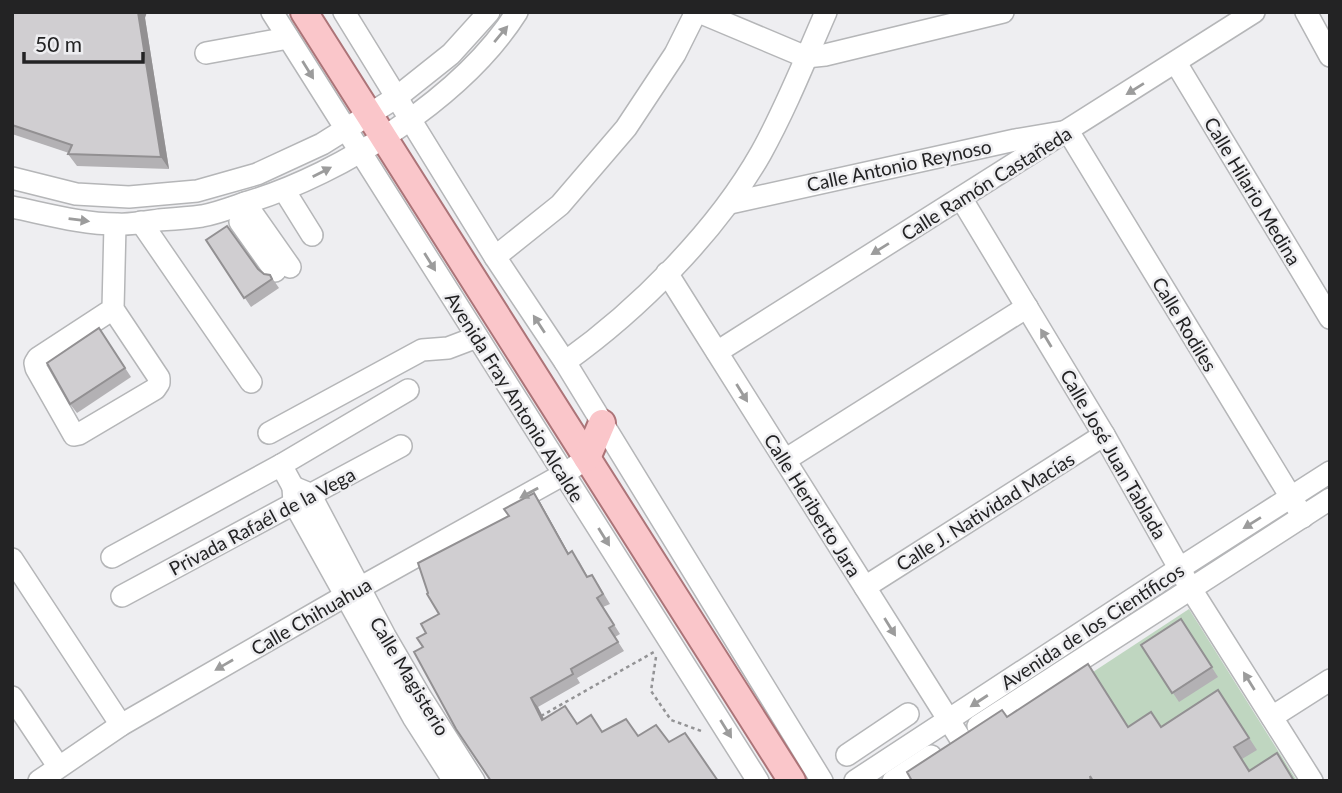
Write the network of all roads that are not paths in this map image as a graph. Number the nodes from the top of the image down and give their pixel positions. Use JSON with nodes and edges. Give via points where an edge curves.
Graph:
{"nodes":[{"id":1,"x":272,"y":12,"type":"edge"},
{"id":2,"x":304,"y":12,"type":"edge"},
{"id":3,"x":344,"y":12,"type":"edge"},
{"id":4,"x":489,"y":12,"type":"edge"},
{"id":5,"x":517,"y":12,"type":"edge"},
{"id":6,"x":697,"y":12,"type":"edge"},
{"id":7,"x":826,"y":12,"type":"edge"},
{"id":8,"x":1003,"y":12,"type":"edge"},
{"id":9,"x":1254,"y":12,"type":"edge"},
{"id":10,"x":1306,"y":12,"type":"edge"},
{"id":11,"x":288,"y":38,"type":"junction"},
{"id":12,"x":206,"y":53,"type":"dead end"},
{"id":13,"x":1330,"y":55,"type":"edge"},
{"id":14,"x":806,"y":57,"type":"junction"},
{"id":15,"x":1176,"y":63,"type":"junction"},
{"id":16,"x":397,"y":97,"type":"junction"},
{"id":17,"x":410,"y":119,"type":"junction"},
{"id":18,"x":376,"y":127,"type":"junction"},
{"id":19,"x":346,"y":130,"type":"junction"},
{"id":20,"x":1068,"y":131,"type":"junction"},
{"id":21,"x":360,"y":151,"type":"junction"},
{"id":22,"x":12,"y":178,"type":"edge"},
{"id":23,"x":284,"y":190,"type":"junction"},
{"id":24,"x":961,"y":198,"type":"junction"},
{"id":25,"x":730,"y":203,"type":"junction"},
{"id":26,"x":12,"y":206,"type":"edge"},
{"id":27,"x":238,"y":206,"type":"junction"},
{"id":28,"x":142,"y":222,"type":"junction"},
{"id":29,"x":115,"y":225,"type":"junction"},
{"id":30,"x":312,"y":235,"type":"dead end"},
{"id":31,"x":495,"y":257,"type":"junction"},
{"id":32,"x":283,"y":270,"type":"dead end"},
{"id":33,"x":667,"y":273,"type":"junction"},
{"id":34,"x":1027,"y":307,"type":"junction"},
{"id":35,"x":113,"y":309,"type":"junction"},
{"id":36,"x":1330,"y":318,"type":"edge"},
{"id":37,"x":477,"y":337,"type":"junction"},
{"id":38,"x":717,"y":352,"type":"junction"},
{"id":39,"x":565,"y":362,"type":"junction"},
{"id":40,"x":251,"y":383,"type":"dead end"},
{"id":41,"x":408,"y":390,"type":"dead end"},
{"id":42,"x":602,"y":423,"type":"junction"},
{"id":43,"x":269,"y":433,"type":"dead end"},
{"id":44,"x":1104,"y":435,"type":"junction"},
{"id":45,"x":401,"y":446,"type":"dead end"},
{"id":46,"x":587,"y":458,"type":"junction"},
{"id":47,"x":785,"y":460,"type":"junction"},
{"id":48,"x":281,"y":465,"type":"junction"},
{"id":49,"x":1330,"y":472,"type":"edge"},
{"id":50,"x":564,"y":474,"type":"junction"},
{"id":51,"x":299,"y":495,"type":"junction"},
{"id":52,"x":1291,"y":498,"type":"junction"},
{"id":53,"x":1330,"y":499,"type":"edge"},
{"id":54,"x":1303,"y":517,"type":"junction"},
{"id":55,"x":112,"y":557,"type":"dead end"},
{"id":56,"x":12,"y":559,"type":"edge"},
{"id":57,"x":1180,"y":568,"type":"junction"},
{"id":58,"x":865,"y":587,"type":"junction"},
{"id":59,"x":1191,"y":589,"type":"junction"},
{"id":60,"x":352,"y":592,"type":"junction"},
{"id":61,"x":122,"y":596,"type":"dead end"},
{"id":62,"x":1330,"y":680,"type":"edge"},
{"id":63,"x":12,"y":698,"type":"edge"},
{"id":64,"x":908,"y":714,"type":"dead end"},
{"id":65,"x":1272,"y":717,"type":"junction"},
{"id":66,"x":121,"y":725,"type":"junction"},
{"id":67,"x":955,"y":729,"type":"junction"},
{"id":68,"x":881,"y":733,"type":"junction"},
{"id":69,"x":847,"y":755,"type":"dead end"},
{"id":70,"x":896,"y":755,"type":"junction"},
{"id":71,"x":58,"y":766,"type":"junction"},
{"id":72,"x":39,"y":781,"type":"edge"},
{"id":73,"x":453,"y":781,"type":"edge"},
{"id":74,"x":474,"y":781,"type":"edge"},
{"id":75,"x":758,"y":781,"type":"edge"},
{"id":76,"x":792,"y":781,"type":"edge"},
{"id":77,"x":822,"y":781,"type":"edge"},
{"id":78,"x":855,"y":781,"type":"edge"},
{"id":79,"x":893,"y":781,"type":"edge"},
{"id":80,"x":1312,"y":781,"type":"edge"}],
"edges":[{"from":1,"to":11,"type":"street","name":"Avenida Fray Antonio Alcalde"},
{"from":2,"to":18,"type":"main road","name":"Avenida Fray Antonio Alcalde"},
{"from":3,"to":16,"type":"street"},
{"from":4,"to":16,"type":"street","via":[[451,54]]},
{"from":17,"to":5,"type":"street","one_way":true,"via":[[466,74]]},
{"from":6,"to":14,"type":"street"},
{"from":6,"to":31,"type":"street","via":[[626,128],[560,205]]},
{"from":7,"to":14,"type":"street"},
{"from":8,"to":14,"type":"street"},
{"from":9,"to":15,"type":"street","name":"Calle Ramón Castañeda"},
{"from":10,"to":13,"type":"street"},
{"from":11,"to":12,"type":"street"},
{"from":11,"to":19,"type":"street","name":"Avenida Fray Antonio Alcalde","one_way":true},
{"from":14,"to":25,"type":"street","via":[[785,107]]},
{"from":15,"to":20,"type":"street","name":"Calle Ramón Castañeda","one_way":true},
{"from":15,"to":36,"type":"street","name":"Calle Hilario Medina"},
{"from":16,"to":17,"type":"street"},
{"from":16,"to":18,"type":"street"},
{"from":17,"to":18,"type":"street"},
{"from":17,"to":31,"type":"street"},
{"from":18,"to":19,"type":"street"},
{"from":18,"to":21,"type":"street"},
{"from":18,"to":46,"type":"main road","name":"Avenida Fray Antonio Alcalde"},
{"from":19,"to":21,"type":"street","name":"Avenida Fray Antonio Alcalde"},
{"from":19,"to":22,"type":"street","via":[[257,174],[197,191],[129,197],[76,194]]},
{"from":20,"to":24,"type":"street","name":"Calle Ramón Castañeda"},
{"from":20,"to":25,"type":"street","name":"Calle Antonio Reynoso"},
{"from":20,"to":52,"type":"street","name":"Calle Rodiles"},
{"from":23,"to":21,"type":"street","one_way":true},
{"from":21,"to":37,"type":"street","name":"Avenida Fray Antonio Alcalde","one_way":true},
{"from":23,"to":27,"type":"street"},
{"from":23,"to":30,"type":"street"},
{"from":24,"to":34,"type":"street","name":"Calle José Juan Tablada"},
{"from":24,"to":38,"type":"street","name":"Calle Ramón Castañeda","one_way":true},
{"from":25,"to":33,"type":"street"},
{"from":26,"to":29,"type":"street","one_way":true},
{"from":27,"to":28,"type":"street","via":[[202,216]]},
{"from":27,"to":32,"type":"street"},
{"from":28,"to":29,"type":"street"},
{"from":28,"to":40,"type":"street"},
{"from":29,"to":35,"type":"street"},
{"from":39,"to":31,"type":"street","one_way":true},
{"from":33,"to":38,"type":"street","name":"Calle Heriberto Jara"},
{"from":33,"to":39,"type":"street"},
{"from":44,"to":34,"type":"street","name":"Calle José Juan Tablada","one_way":true},
{"from":34,"to":47,"type":"street"},
{"from":35,"to":35,"type":"street","via":[[159,383],[74,435],[35,363]]},
{"from":37,"to":43,"type":"street","via":[[449,348],[422,350]]},
{"from":37,"to":50,"type":"street","name":"Avenida Fray Antonio Alcalde"},
{"from":38,"to":47,"type":"street","name":"Calle Heriberto Jara","one_way":true},
{"from":39,"to":42,"type":"street"},
{"from":41,"to":48,"type":"street"},
{"from":42,"to":46,"type":"main road"},
{"from":42,"to":77,"type":"street"},
{"from":44,"to":57,"type":"street","name":"Calle José Juan Tablada"},
{"from":44,"to":58,"type":"street","name":"Calle J. Natividad Macías"},
{"from":45,"to":51,"type":"street","name":"Privada Rafaél de la Vega"},
{"from":46,"to":50,"type":"street","name":"Calle Chihuahua"},
{"from":46,"to":76,"type":"main road","name":"Avenida Fray Antonio Alcalde"},
{"from":47,"to":58,"type":"street","name":"Calle Heriberto Jara"},
{"from":48,"to":51,"type":"street","name":"Calle Magisterio"},
{"from":48,"to":55,"type":"street"},
{"from":49,"to":52,"type":"street","name":"Avenida de los Científicos"},
{"from":50,"to":60,"type":"street","name":"Calle Chihuahua","one_way":true},
{"from":50,"to":75,"type":"street","name":"Avenida Fray Antonio Alcalde","one_way":true},
{"from":51,"to":60,"type":"street","name":"Calle Magisterio"},
{"from":51,"to":61,"type":"street","name":"Privada Rafaél de la Vega"},
{"from":52,"to":54,"type":"street","name":"Calle Rodiles"},
{"from":52,"to":57,"type":"street","name":"Avenida de los Científicos","one_way":true},
{"from":53,"to":54,"type":"street","name":"Avenida de los Científicos"},
{"from":54,"to":59,"type":"street","name":"Avenida de los Científicos"},
{"from":56,"to":66,"type":"street"},
{"from":57,"to":59,"type":"street","name":"Calle José Juan Tablada"},
{"from":57,"to":67,"type":"street","name":"Avenida de los Científicos","one_way":true},
{"from":58,"to":67,"type":"street","name":"Calle Heriberto Jara","one_way":true},
{"from":65,"to":59,"type":"street","name":"Calle José Juan Tablada","one_way":true},
{"from":59,"to":67,"type":"street","name":"Avenida de los Científicos"},
{"from":60,"to":66,"type":"street","name":"Calle Chihuahua","one_way":true},
{"from":60,"to":73,"type":"street","name":"Calle Magisterio","via":[[413,717]]},
{"from":60,"to":74,"type":"street","name":"Calle Magisterio"},
{"from":62,"to":65,"type":"street"},
{"from":63,"to":71,"type":"street"},
{"from":64,"to":68,"type":"street"},
{"from":65,"to":80,"type":"street","name":"Calle José Juan Tablada"},
{"from":66,"to":71,"type":"street","name":"Calle Chihuahua"},
{"from":67,"to":70,"type":"street","name":"Avenida de los Científicos"},
{"from":67,"to":79,"type":"street","name":"Avenida de los Científicos"},
{"from":68,"to":69,"type":"street"},
{"from":68,"to":70,"type":"street"},
{"from":70,"to":78,"type":"street","name":"Avenida de los Científicos"},
{"from":71,"to":72,"type":"street","name":"Calle Chihuahua"}]}
